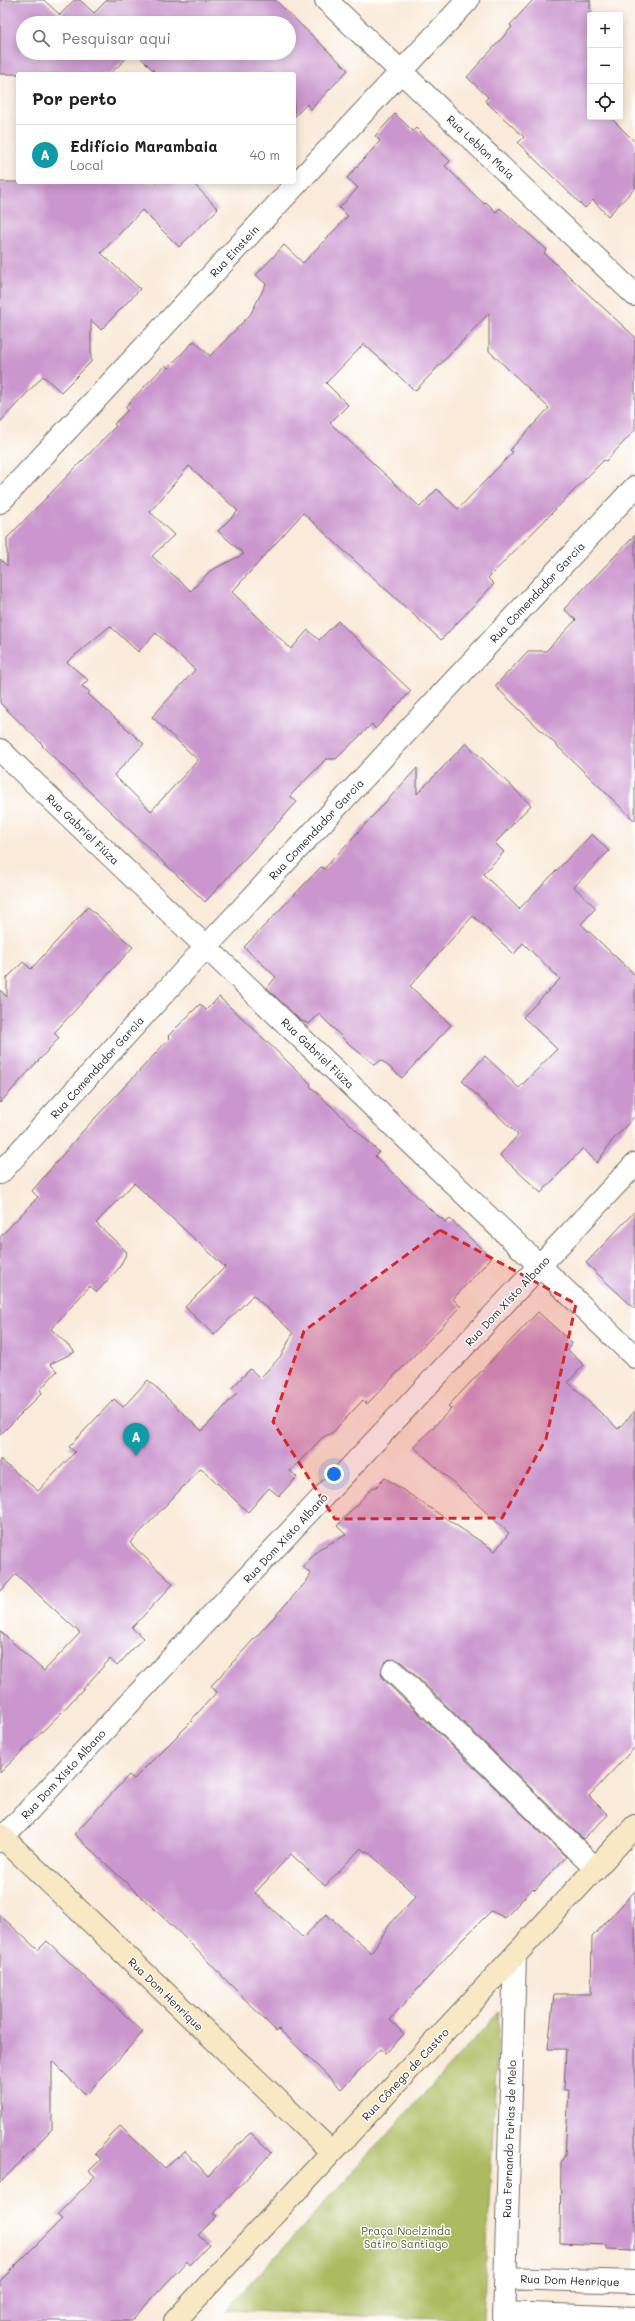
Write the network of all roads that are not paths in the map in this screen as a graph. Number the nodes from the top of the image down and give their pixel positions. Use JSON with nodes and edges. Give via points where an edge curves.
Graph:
{"nodes":[{"id":1,"x":326,"y":0,"type":"edge"},
{"id":2,"x":468,"y":0,"type":"edge"},
{"id":3,"x":400,"y":72,"type":"junction"},
{"id":4,"x":296,"y":184,"type":"edge"},
{"id":5,"x":296,"y":184,"type":"edge"},
{"id":6,"x":635,"y":296,"type":"edge"},
{"id":7,"x":635,"y":487,"type":"edge"},
{"id":8,"x":0,"y":502,"type":"edge"},
{"id":9,"x":0,"y":750,"type":"edge"},
{"id":10,"x":206,"y":947,"type":"junction"},
{"id":11,"x":635,"y":1164,"type":"edge"},
{"id":12,"x":0,"y":1173,"type":"edge"},
{"id":13,"x":540,"y":1266,"type":"junction"},
{"id":14,"x":635,"y":1357,"type":"edge"},
{"id":15,"x":393,"y":1671,"type":"dead end"},
{"id":16,"x":635,"y":1826,"type":"edge"},
{"id":17,"x":1,"y":1838,"type":"edge"},
{"id":18,"x":596,"y":1869,"type":"junction"},
{"id":19,"x":516,"y":1956,"type":"junction"},
{"id":20,"x":332,"y":2152,"type":"junction"},
{"id":21,"x":505,"y":2278,"type":"junction"},
{"id":22,"x":635,"y":2282,"type":"edge"},
{"id":23,"x":504,"y":2317,"type":"edge"},
{"id":24,"x":635,"y":2318,"type":"edge"},
{"id":25,"x":175,"y":2321,"type":"edge"}],
"edges":[{"from":1,"to":3,"type":"street","name":"Rua Leblon Maia"},
{"from":2,"to":3,"type":"street","name":"Rua Einstein"},
{"from":3,"to":4,"type":"street","name":"Rua Einstein"},
{"from":3,"to":6,"type":"street","name":"Rua Leblon Maia"},
{"from":5,"to":8,"type":"street","name":"Rua Einstein"},
{"from":7,"to":10,"type":"street","name":"Rua Comendador Garcia"},
{"from":9,"to":10,"type":"street","name":"Rua Gabriel Fiúza"},
{"from":10,"to":12,"type":"street","name":"Rua Comendador Garcia"},
{"from":10,"to":13,"type":"street","name":"Rua Gabriel Fiúza"},
{"from":11,"to":13,"type":"street","name":"Rua Dom Xisto Albano"},
{"from":13,"to":14,"type":"street","name":"Rua Gabriel Fiúza"},
{"from":13,"to":17,"type":"street","name":"Rua Dom Xisto Albano"},
{"from":15,"to":18,"type":"street"},
{"from":16,"to":18,"type":"main road","name":"Rua Cônego de Castro"},
{"from":17,"to":20,"type":"main road","name":"Rua Dom Henrique"},
{"from":18,"to":19,"type":"main road","name":"Rua Cônego de Castro"},
{"from":19,"to":20,"type":"main road","name":"Rua Cônego de Castro"},
{"from":19,"to":21,"type":"street","name":"Rua Fernando Farias de Melo"},
{"from":20,"to":25,"type":"main road","name":"Rua Cônego de Castro"},
{"from":21,"to":22,"type":"street","name":"Rua Dom Henrique"},
{"from":21,"to":23,"type":"street","name":"Rua Fernando Farias de Melo"},
{"from":23,"to":24,"type":"street"}]}
